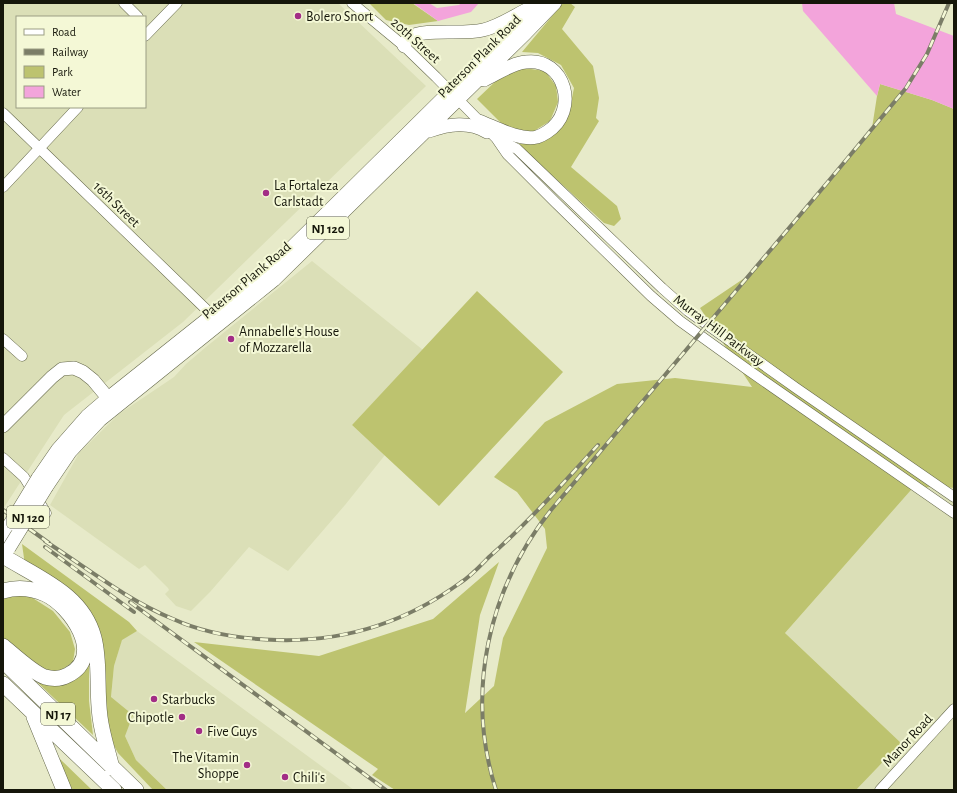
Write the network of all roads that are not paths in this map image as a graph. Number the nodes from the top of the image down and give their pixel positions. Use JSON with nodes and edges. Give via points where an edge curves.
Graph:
{"nodes":[{"id":1,"x":124,"y":3,"type":"edge"},
{"id":2,"x":177,"y":3,"type":"edge"},
{"id":3,"x":352,"y":3,"type":"edge"},
{"id":4,"x":539,"y":3,"type":"edge"},
{"id":5,"x":554,"y":3,"type":"edge"},
{"id":6,"x":137,"y":16,"type":"edge"},
{"id":7,"x":147,"y":30,"type":"edge"},
{"id":8,"x":404,"y":46,"type":"junction"},
{"id":9,"x":473,"y":85,"type":"junction"},
{"id":10,"x":454,"y":96,"type":"junction"},
{"id":11,"x":77,"y":108,"type":"edge"},
{"id":12,"x":3,"y":113,"type":"edge"},
{"id":13,"x":479,"y":121,"type":"junction"},
{"id":14,"x":426,"y":132,"type":"junction"},
{"id":15,"x":496,"y":138,"type":"junction"},
{"id":16,"x":39,"y":148,"type":"junction"},
{"id":17,"x":3,"y":187,"type":"edge"},
{"id":18,"x":212,"y":315,"type":"junction"},
{"id":19,"x":3,"y":338,"type":"edge"},
{"id":20,"x":22,"y":356,"type":"dead end"},
{"id":21,"x":808,"y":396,"type":"junction"},
{"id":22,"x":108,"y":398,"type":"junction"},
{"id":23,"x":801,"y":406,"type":"junction"},
{"id":24,"x":3,"y":426,"type":"edge"},
{"id":25,"x":3,"y":458,"type":"edge"},
{"id":26,"x":912,"y":469,"type":"junction"},
{"id":27,"x":906,"y":480,"type":"junction"},
{"id":28,"x":43,"y":482,"type":"junction"},
{"id":29,"x":954,"y":497,"type":"edge"},
{"id":30,"x":46,"y":513,"type":"dead end"},
{"id":31,"x":954,"y":513,"type":"edge"},
{"id":32,"x":5,"y":529,"type":"edge"},
{"id":33,"x":5,"y":552,"type":"edge"},
{"id":34,"x":3,"y":591,"type":"edge"},
{"id":35,"x":3,"y":646,"type":"edge"},
{"id":36,"x":3,"y":661,"type":"edge"},
{"id":37,"x":3,"y":684,"type":"edge"},
{"id":38,"x":954,"y":710,"type":"edge"},
{"id":39,"x":32,"y":711,"type":"junction"},
{"id":40,"x":112,"y":768,"type":"junction"},
{"id":41,"x":64,"y":790,"type":"edge"},
{"id":42,"x":114,"y":790,"type":"edge"},
{"id":43,"x":136,"y":790,"type":"edge"},
{"id":44,"x":880,"y":790,"type":"edge"}],
"edges":[{"from":1,"to":6,"type":"street"},
{"from":2,"to":7,"type":"street"},
{"from":3,"to":8,"type":"street","name":"20th Street"},
{"from":4,"to":8,"type":"main road","via":[[487,29],[420,33],[410,36]]},
{"from":4,"to":10,"type":"main road","name":"Paterson Plank Road","number":"NJ 120"},
{"from":5,"to":9,"type":"main road","name":"Paterson Plank Road","number":"NJ 120"},
{"from":8,"to":10,"type":"street","name":"20th Street"},
{"from":9,"to":10,"type":"main road","name":"Paterson Plank Road","number":"NJ 120"},
{"from":9,"to":13,"type":"main road","via":[[530,61],[543,64],[554,71],[562,82],[566,94],[565,107],[560,119],[551,129],[537,137],[519,137]]},
{"from":10,"to":13,"type":"street","name":"Murray Hill Parkway"},
{"from":10,"to":14,"type":"main road","name":"Paterson Plank Road","number":"NJ 120"},
{"from":10,"to":18,"type":"main road","name":"Paterson Plank Road","number":"NJ 120","via":[[280,259]]},
{"from":11,"to":16,"type":"street"},
{"from":12,"to":16,"type":"street","name":"16th Street"},
{"from":13,"to":15,"type":"street","name":"Murray Hill Parkway"},
{"from":14,"to":15,"type":"main road","via":[[442,126],[461,124],[479,128]]},
{"from":14,"to":28,"type":"main road","name":"Paterson Plank Road","number":"NJ 120","via":[[274,280],[100,420]]},
{"from":15,"to":21,"type":"street","name":"Murray Hill Parkway","via":[[517,149],[688,311]]},
{"from":15,"to":23,"type":"street","name":"Murray Hill Parkway","via":[[507,154],[651,296],[687,326]]},
{"from":16,"to":17,"type":"street"},
{"from":16,"to":18,"type":"street","name":"16th Street"},
{"from":18,"to":22,"type":"main road","name":"Paterson Plank Road","number":"NJ 120"},
{"from":19,"to":20,"type":"street"},
{"from":21,"to":23,"type":"street"},
{"from":21,"to":26,"type":"street","name":"Murray Hill Parkway"},
{"from":22,"to":24,"type":"main road","via":[[84,372],[74,368],[62,369]]},
{"from":22,"to":28,"type":"main road","name":"Paterson Plank Road","number":"NJ 120","via":[[87,416],[49,461]]},
{"from":23,"to":27,"type":"street","name":"Murray Hill Parkway"},
{"from":25,"to":30,"type":"street","via":[[24,477]]},
{"from":26,"to":27,"type":"street"},
{"from":26,"to":29,"type":"street","name":"Murray Hill Parkway"},
{"from":27,"to":31,"type":"street","name":"Murray Hill Parkway"},
{"from":28,"to":32,"type":"main road","name":"Paterson Plank Road","number":"NJ 120","bridge":true},
{"from":28,"to":33,"type":"main road","name":"Paterson Plank Road","number":"NJ 120","bridge":true},
{"from":33,"to":40,"type":"highway","via":[[60,591],[76,605],[87,621],[96,647],[100,717]]},
{"from":34,"to":35,"type":"highway","via":[[16,588],[30,589],[53,598],[79,627],[84,648],[82,660],[75,670],[55,678],[39,674]]},
{"from":36,"to":40,"type":"highway","number":"NJ 17"},
{"from":37,"to":39,"type":"highway","number":"NJ 17"},
{"from":38,"to":44,"type":"street","name":"Manor Road"},
{"from":39,"to":41,"type":"highway"},
{"from":39,"to":42,"type":"highway","number":"NJ 17"},
{"from":40,"to":43,"type":"highway","number":"NJ 17"}]}
